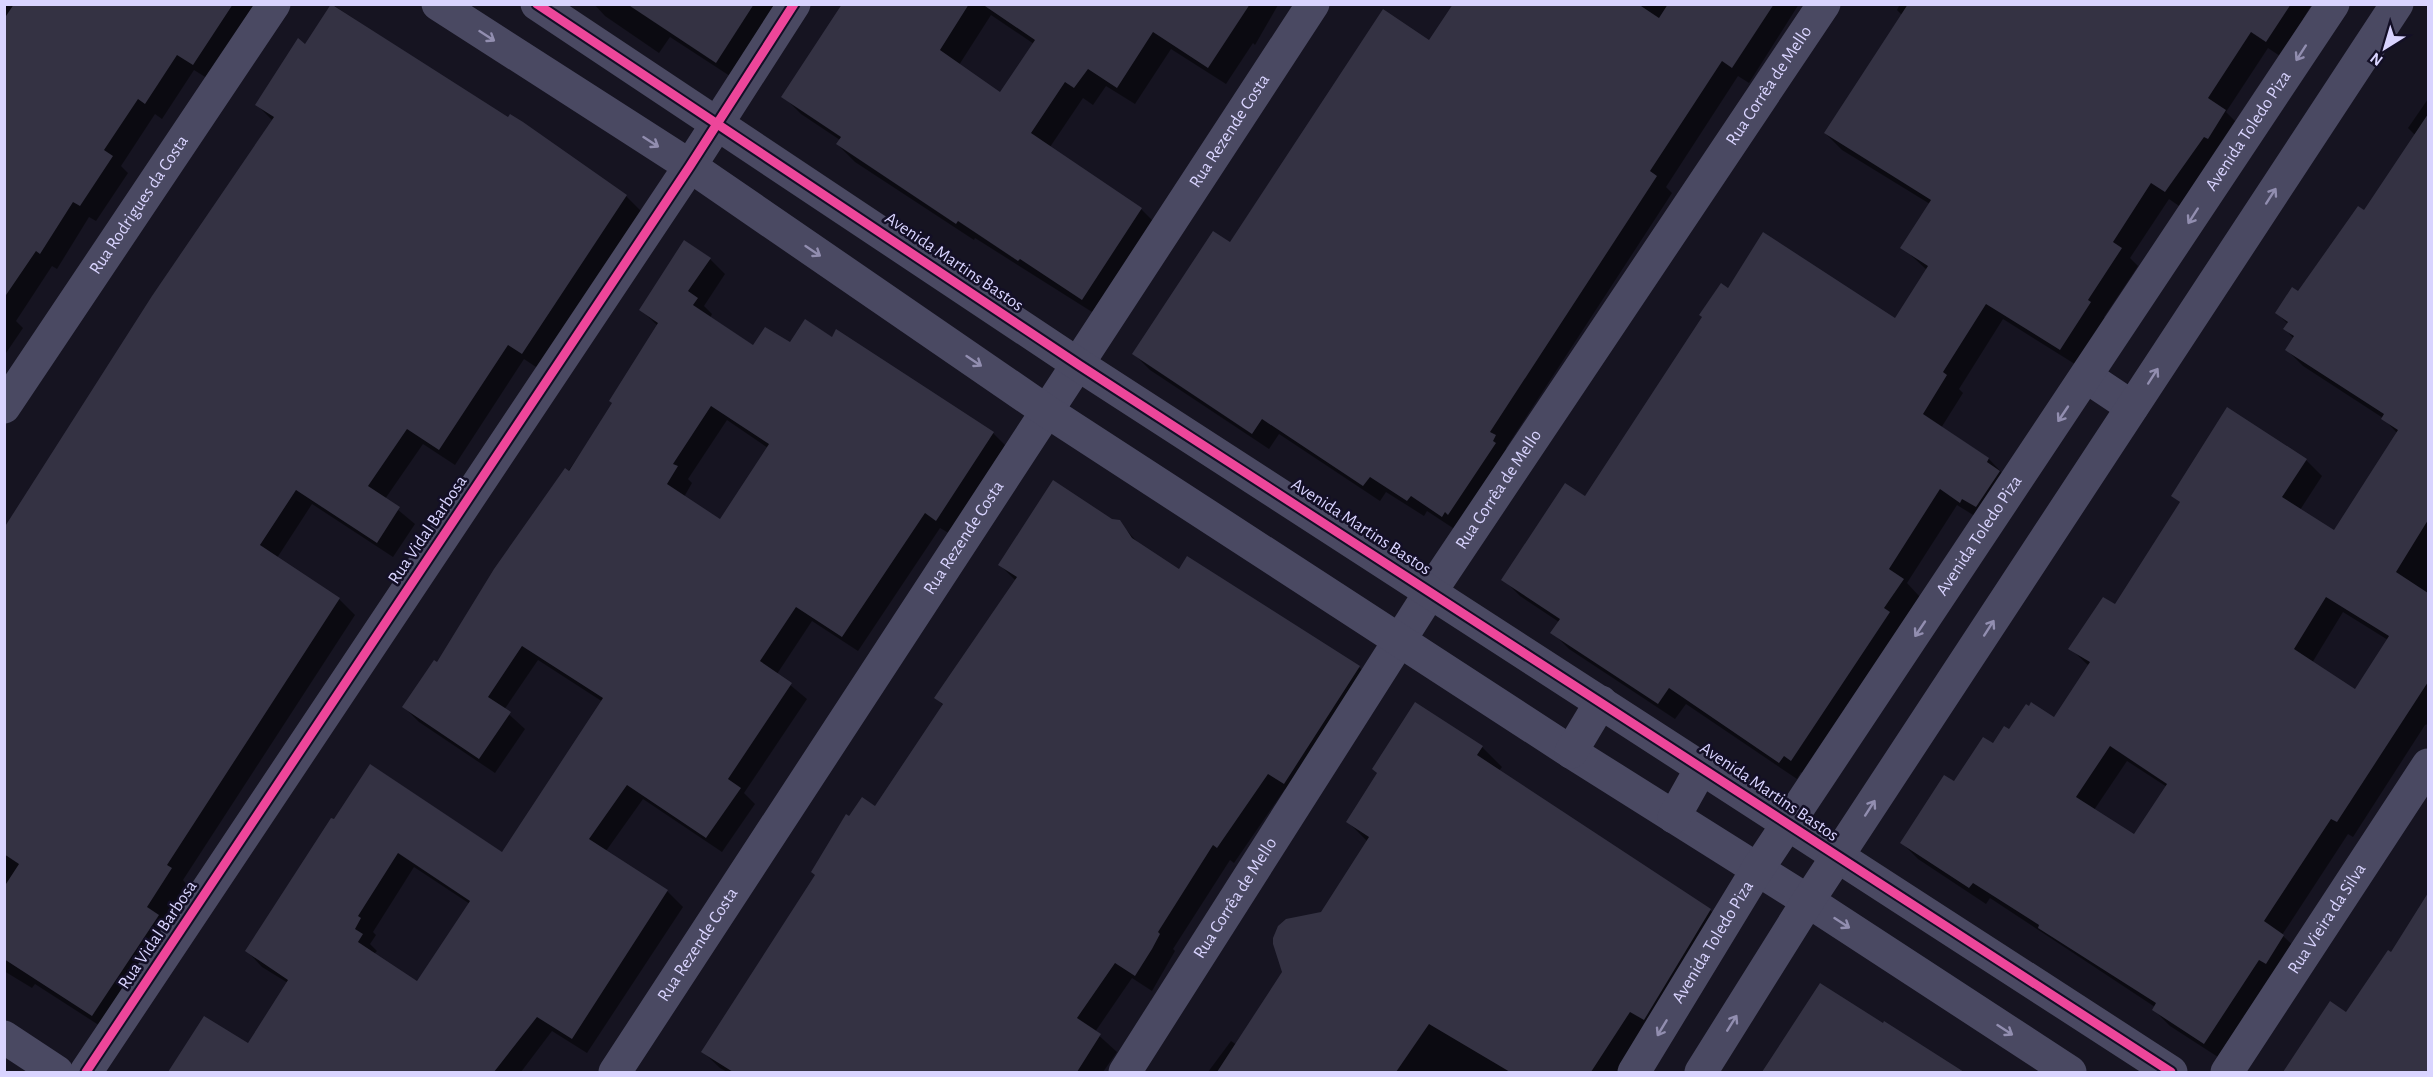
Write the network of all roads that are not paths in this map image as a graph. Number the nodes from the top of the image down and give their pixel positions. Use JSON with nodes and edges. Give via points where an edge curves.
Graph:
{"nodes":[{"id":1,"x":274,"y":4,"type":"edge"},
{"id":2,"x":438,"y":4,"type":"edge"},
{"id":3,"x":537,"y":4,"type":"edge"},
{"id":4,"x":794,"y":4,"type":"edge"},
{"id":5,"x":1313,"y":4,"type":"edge"},
{"id":6,"x":1824,"y":4,"type":"edge"},
{"id":7,"x":2333,"y":4,"type":"edge"},
{"id":8,"x":2397,"y":4,"type":"edge"},
{"id":9,"x":716,"y":122,"type":"junction"},
{"id":10,"x":690,"y":166,"type":"junction"},
{"id":11,"x":1079,"y":365,"type":"junction"},
{"id":12,"x":2087,"y":377,"type":"junction"},
{"id":13,"x":4,"y":407,"type":"edge"},
{"id":14,"x":2132,"y":407,"type":"junction"},
{"id":15,"x":1046,"y":410,"type":"junction"},
{"id":16,"x":1431,"y":591,"type":"junction"},
{"id":17,"x":1400,"y":639,"type":"junction"},
{"id":18,"x":1601,"y":702,"type":"junction"},
{"id":19,"x":1571,"y":752,"type":"junction"},
{"id":20,"x":2428,"y":765,"type":"edge"},
{"id":21,"x":1702,"y":766,"type":"junction"},
{"id":22,"x":1674,"y":817,"type":"junction"},
{"id":23,"x":1790,"y":823,"type":"junction"},
{"id":24,"x":1839,"y":857,"type":"junction"},
{"id":25,"x":1757,"y":870,"type":"junction"},
{"id":26,"x":1808,"y":901,"type":"junction"},
{"id":27,"x":4,"y":1037,"type":"edge"},
{"id":28,"x":57,"y":1072,"type":"edge"},
{"id":29,"x":86,"y":1072,"type":"edge"},
{"id":30,"x":615,"y":1072,"type":"edge"},
{"id":31,"x":1125,"y":1072,"type":"edge"},
{"id":32,"x":1634,"y":1072,"type":"edge"},
{"id":33,"x":1701,"y":1072,"type":"edge"},
{"id":34,"x":2070,"y":1072,"type":"edge"},
{"id":35,"x":2171,"y":1072,"type":"edge"},
{"id":36,"x":2227,"y":1072,"type":"edge"}],
"edges":[{"from":1,"to":13,"type":"street","name":"Rua Rodrigues da Costa"},
{"from":2,"to":10,"type":"street","one_way":true},
{"from":3,"to":9,"type":"street","name":"Avenida Martins Bastos"},
{"from":4,"to":9,"type":"street","name":"Rua Vidal Barbosa"},
{"from":5,"to":11,"type":"street","name":"Rua Rezende Costa"},
{"from":6,"to":16,"type":"street","name":"Rua Corrêa de Mello"},
{"from":7,"to":12,"type":"street","name":"Avenida Toledo Piza","one_way":true},
{"from":14,"to":8,"type":"street","one_way":true},
{"from":9,"to":10,"type":"street","name":"Rua Vidal Barbosa"},
{"from":9,"to":11,"type":"street","name":"Avenida Martins Bastos"},
{"from":10,"to":15,"type":"street","one_way":true},
{"from":10,"to":29,"type":"street","name":"Rua Vidal Barbosa"},
{"from":11,"to":15,"type":"street","name":"Rua Rezende Costa"},
{"from":11,"to":16,"type":"street","name":"Avenida Martins Bastos"},
{"from":12,"to":14,"type":"street"},
{"from":12,"to":23,"type":"street","name":"Avenida Toledo Piza","one_way":true},
{"from":24,"to":14,"type":"street","one_way":true},
{"from":15,"to":17,"type":"street"},
{"from":15,"to":30,"type":"street","name":"Rua Rezende Costa"},
{"from":16,"to":17,"type":"street","name":"Rua Corrêa de Mello"},
{"from":16,"to":18,"type":"street","name":"Avenida Martins Bastos"},
{"from":17,"to":19,"type":"street"},
{"from":17,"to":31,"type":"street","name":"Rua Corrêa de Mello"},
{"from":18,"to":19,"type":"street"},
{"from":18,"to":21,"type":"street","name":"Avenida Martins Bastos"},
{"from":19,"to":22,"type":"street"},
{"from":20,"to":36,"type":"street","name":"Rua Vieira da Silva"},
{"from":21,"to":22,"type":"street"},
{"from":21,"to":23,"type":"street","name":"Avenida Martins Bastos"},
{"from":22,"to":25,"type":"street"},
{"from":23,"to":24,"type":"street","name":"Avenida Martins Bastos"},
{"from":23,"to":25,"type":"street","name":"Avenida Toledo Piza"},
{"from":24,"to":26,"type":"street"},
{"from":24,"to":35,"type":"street","name":"Avenida Martins Bastos"},
{"from":25,"to":26,"type":"street"},
{"from":25,"to":32,"type":"street","name":"Avenida Toledo Piza","one_way":true},
{"from":33,"to":26,"type":"street","one_way":true},
{"from":26,"to":34,"type":"street","one_way":true},
{"from":27,"to":28,"type":"street"}]}
